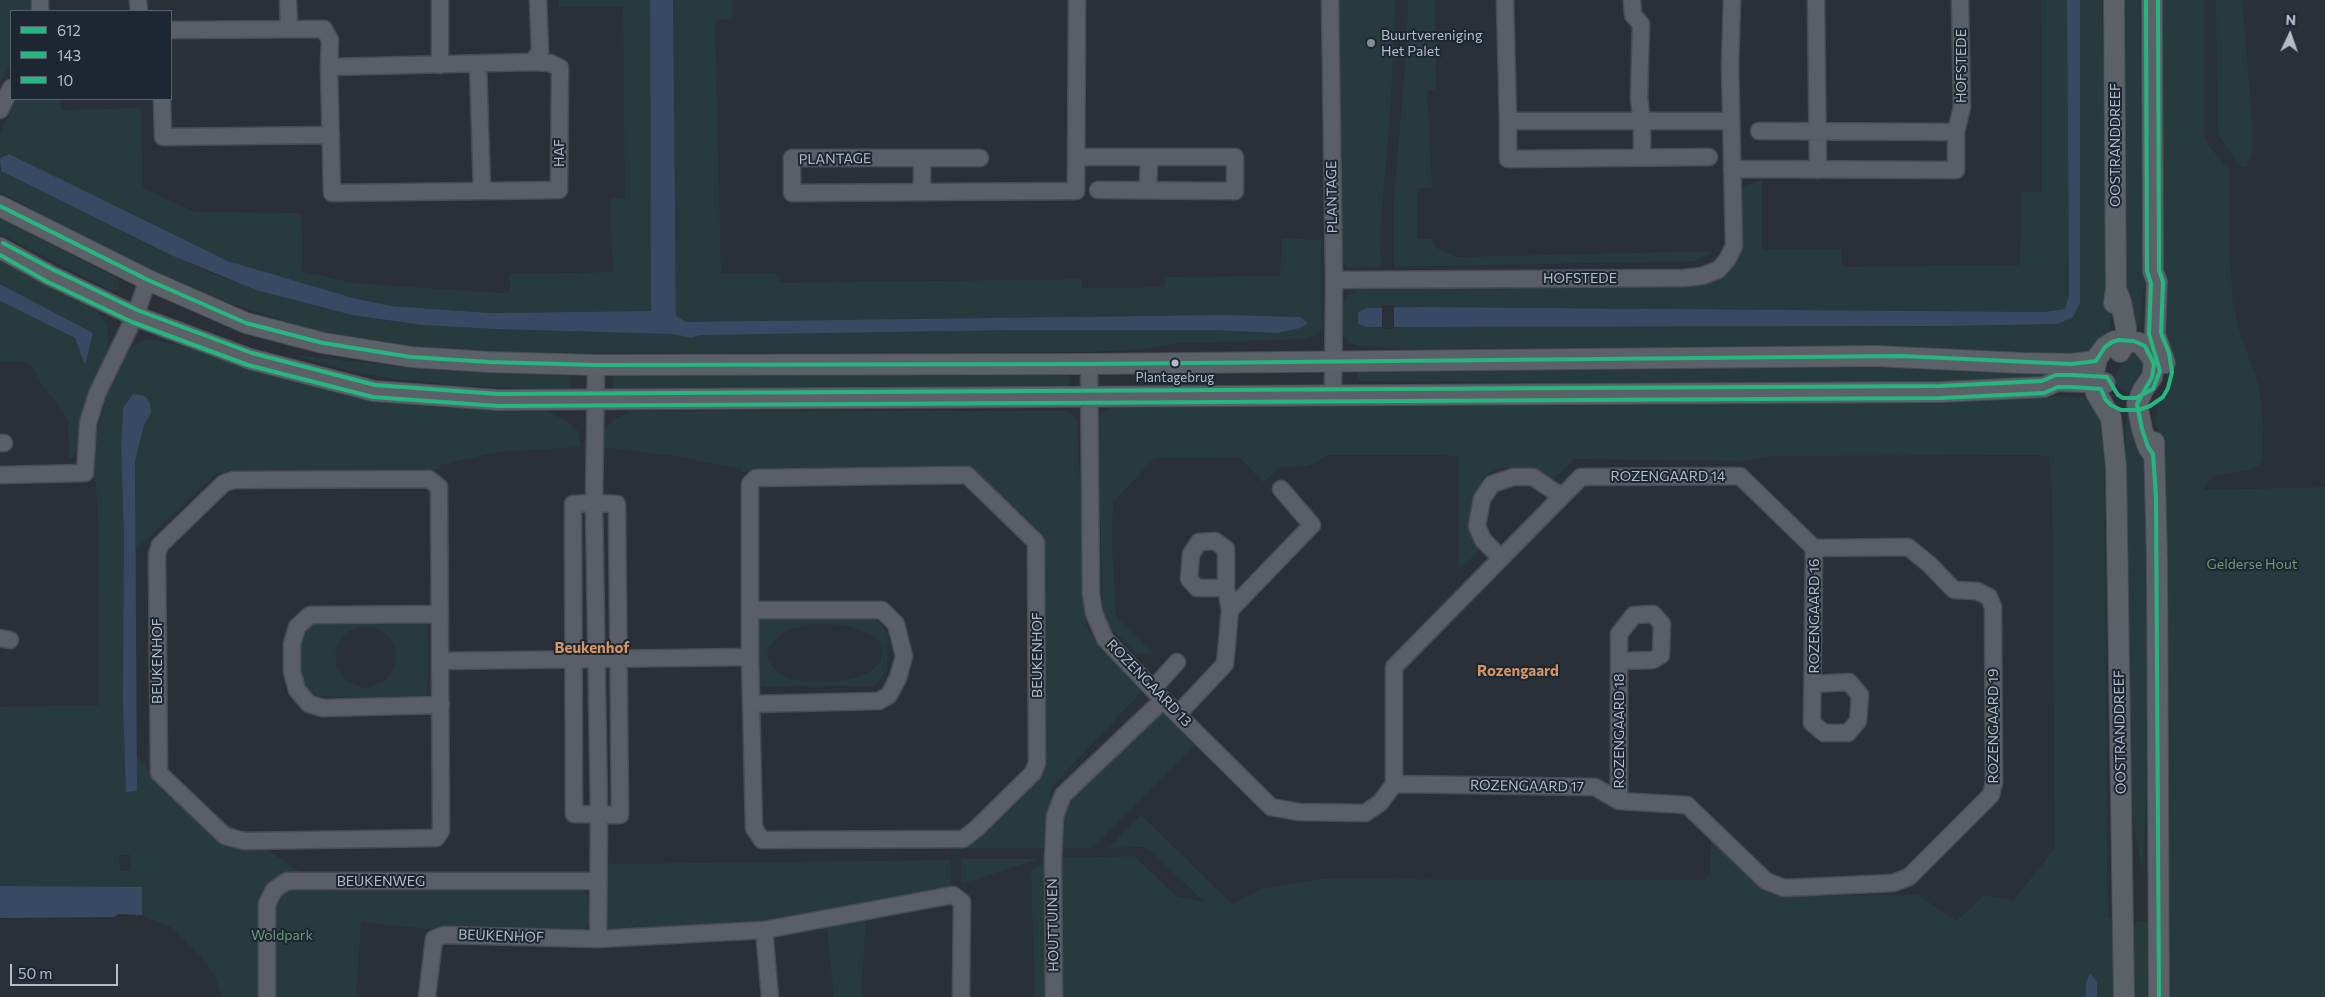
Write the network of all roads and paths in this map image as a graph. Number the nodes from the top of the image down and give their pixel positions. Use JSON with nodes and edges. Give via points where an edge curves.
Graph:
{"nodes":[{"id":1,"x":288,"y":0,"type":"edge"},
{"id":2,"x":440,"y":0,"type":"edge"},
{"id":3,"x":538,"y":0,"type":"edge"},
{"id":4,"x":1077,"y":0,"type":"edge"},
{"id":5,"x":1330,"y":0,"type":"edge"},
{"id":6,"x":1504,"y":0,"type":"edge"},
{"id":7,"x":1632,"y":0,"type":"edge"},
{"id":8,"x":1732,"y":0,"type":"edge"},
{"id":9,"x":1816,"y":0,"type":"edge"},
{"id":10,"x":1960,"y":0,"type":"edge"},
{"id":11,"x":2114,"y":0,"type":"edge"},
{"id":12,"x":2152,"y":0,"type":"edge"},
{"id":13,"x":172,"y":30,"type":"edge"},
{"id":14,"x":289,"y":30,"type":"junction"},
{"id":15,"x":532,"y":62,"type":"junction"},
{"id":16,"x":478,"y":64,"type":"junction"},
{"id":17,"x":440,"y":65,"type":"junction"},
{"id":18,"x":329,"y":67,"type":"junction"},
{"id":19,"x":10,"y":90,"type":"edge"},
{"id":20,"x":162,"y":100,"type":"edge"},
{"id":21,"x":0,"y":110,"type":"edge"},
{"id":22,"x":1508,"y":121,"type":"junction"},
{"id":23,"x":1731,"y":121,"type":"junction"},
{"id":24,"x":1642,"y":123,"type":"junction"},
{"id":25,"x":1759,"y":131,"type":"dead end"},
{"id":26,"x":1818,"y":132,"type":"junction"},
{"id":27,"x":1956,"y":132,"type":"junction"},
{"id":28,"x":331,"y":135,"type":"junction"},
{"id":29,"x":1076,"y":157,"type":"junction"},
{"id":30,"x":1149,"y":157,"type":"junction"},
{"id":31,"x":1642,"y":157,"type":"junction"},
{"id":32,"x":1709,"y":157,"type":"dead end"},
{"id":33,"x":922,"y":158,"type":"junction"},
{"id":34,"x":980,"y":158,"type":"dead end"},
{"id":35,"x":1732,"y":169,"type":"junction"},
{"id":36,"x":1818,"y":170,"type":"junction"},
{"id":37,"x":1098,"y":190,"type":"dead end"},
{"id":38,"x":1148,"y":190,"type":"junction"},
{"id":39,"x":482,"y":191,"type":"junction"},
{"id":40,"x":922,"y":192,"type":"junction"},
{"id":41,"x":0,"y":206,"type":"edge"},
{"id":42,"x":0,"y":248,"type":"edge"},
{"id":43,"x":148,"y":280,"type":"junction"},
{"id":44,"x":1334,"y":280,"type":"junction"},
{"id":45,"x":135,"y":316,"type":"junction"},
{"id":46,"x":2135,"y":342,"type":"junction"},
{"id":47,"x":1334,"y":360,"type":"junction"},
{"id":48,"x":2096,"y":362,"type":"junction"},
{"id":49,"x":1089,"y":364,"type":"junction"},
{"id":50,"x":596,"y":365,"type":"junction"},
{"id":51,"x":2098,"y":385,"type":"junction"},
{"id":52,"x":1333,"y":395,"type":"junction"},
{"id":53,"x":1088,"y":398,"type":"junction"},
{"id":54,"x":596,"y":400,"type":"junction"},
{"id":55,"x":2128,"y":405,"type":"junction"},
{"id":56,"x":0,"y":476,"type":"edge"},
{"id":57,"x":1281,"y":489,"type":"dead end"},
{"id":58,"x":1561,"y":496,"type":"junction"},
{"id":59,"x":594,"y":503,"type":"junction"},
{"id":60,"x":1814,"y":548,"type":"junction"},
{"id":61,"x":1501,"y":558,"type":"junction"},
{"id":62,"x":1226,"y":588,"type":"dead end"},
{"id":63,"x":750,"y":610,"type":"junction"},
{"id":64,"x":1230,"y":610,"type":"junction"},
{"id":65,"x":439,"y":614,"type":"junction"},
{"id":66,"x":750,"y":657,"type":"junction"},
{"id":67,"x":573,"y":658,"type":"junction"},
{"id":68,"x":597,"y":658,"type":"junction"},
{"id":69,"x":620,"y":658,"type":"junction"},
{"id":70,"x":440,"y":661,"type":"junction"},
{"id":71,"x":1618,"y":661,"type":"dead end"},
{"id":72,"x":1176,"y":662,"type":"dead end"},
{"id":73,"x":1814,"y":684,"type":"dead end"},
{"id":74,"x":1158,"y":694,"type":"junction"},
{"id":75,"x":751,"y":704,"type":"junction"},
{"id":76,"x":440,"y":705,"type":"junction"},
{"id":77,"x":1178,"y":714,"type":"junction"},
{"id":78,"x":1394,"y":784,"type":"junction"},
{"id":79,"x":1619,"y":800,"type":"junction"},
{"id":80,"x":1687,"y":805,"type":"joint"},
{"id":81,"x":599,"y":814,"type":"junction"},
{"id":82,"x":598,"y":881,"type":"junction"},
{"id":83,"x":764,"y":930,"type":"junction"},
{"id":84,"x":598,"y":939,"type":"junction"},
{"id":85,"x":267,"y":997,"type":"edge"},
{"id":86,"x":427,"y":997,"type":"edge"},
{"id":87,"x":770,"y":997,"type":"edge"},
{"id":88,"x":961,"y":997,"type":"edge"},
{"id":89,"x":1054,"y":997,"type":"edge"},
{"id":90,"x":2124,"y":997,"type":"edge"},
{"id":91,"x":2159,"y":997,"type":"edge"}],
"edges":[{"from":1,"to":14,"type":"street"},
{"from":2,"to":17,"type":"street"},
{"from":3,"to":15,"type":"street","via":[[540,52]]},
{"from":4,"to":29,"type":"street","name":"PLANTAGE"},
{"from":5,"to":44,"type":"street","name":"PLANTAGE"},
{"from":6,"to":22,"type":"street"},
{"from":7,"to":24,"type":"street","via":[[1633,15],[1641,24],[1639,98]]},
{"from":8,"to":23,"type":"street","name":"HOFSTEDE"},
{"from":9,"to":26,"type":"street"},
{"from":10,"to":27,"type":"street","name":"HOFSTEDE","via":[[1962,107]]},
{"from":11,"to":46,"type":"main road","name":"OOSTRANDDREEF","via":[[2116,289]]},
{"from":12,"to":46,"type":"main road","via":[[2154,272],[2148,283]]},
{"from":13,"to":14,"type":"street","name":"HAF"},
{"from":14,"to":18,"type":"street","name":"HAF","via":[[324,29],[330,40]]},
{"from":15,"to":16,"type":"street","name":"HAF"},
{"from":15,"to":39,"type":"street","name":"HAF","via":[[550,63],[560,68],[559,190]]},
{"from":16,"to":17,"type":"street","name":"HAF"},
{"from":16,"to":39,"type":"street"},
{"from":17,"to":18,"type":"street","name":"HAF"},
{"from":18,"to":28,"type":"street","name":"HAF"},
{"from":19,"to":21,"type":"street"},
{"from":20,"to":28,"type":"street","via":[[163,137]]},
{"from":22,"to":24,"type":"street"},
{"from":22,"to":31,"type":"street","via":[[1508,159]]},
{"from":23,"to":24,"type":"street"},
{"from":23,"to":35,"type":"street","name":"HOFSTEDE"},
{"from":24,"to":31,"type":"street"},
{"from":25,"to":26,"type":"street"},
{"from":26,"to":27,"type":"street"},
{"from":26,"to":36,"type":"street"},
{"from":27,"to":36,"type":"street","name":"HOFSTEDE","via":[[1956,170]]},
{"from":28,"to":39,"type":"street","name":"HAF","via":[[332,192]]},
{"from":29,"to":30,"type":"street"},
{"from":29,"to":40,"type":"street","name":"PLANTAGE","via":[[1076,191]]},
{"from":30,"to":38,"type":"street"},
{"from":30,"to":38,"type":"street","via":[[1235,158],[1235,190]]},
{"from":31,"to":32,"type":"street"},
{"from":33,"to":34,"type":"street","name":"PLANTAGE"},
{"from":33,"to":40,"type":"street"},
{"from":33,"to":40,"type":"street","name":"PLANTAGE","via":[[792,158],[792,193]]},
{"from":35,"to":36,"type":"street","name":"HOFSTEDE"},
{"from":35,"to":44,"type":"street","name":"HOFSTEDE","via":[[1734,246],[1718,270],[1702,276]]},
{"from":37,"to":38,"type":"street"},
{"from":41,"to":43,"type":"main road"},
{"from":42,"to":45,"type":"main road"},
{"from":43,"to":45,"type":"street"},
{"from":43,"to":50,"type":"main road","via":[[246,323],[324,343],[411,357]]},
{"from":44,"to":47,"type":"street","name":"PLANTAGE"},
{"from":45,"to":54,"type":"main road","via":[[250,359],[374,391],[498,400]]},
{"from":45,"to":56,"type":"street","via":[[97,394],[88,423],[85,473]]},
{"from":46,"to":48,"type":"main road","via":[[2105,347]]},
{"from":46,"to":51,"type":"main road","via":[[2108,363]]},
{"from":46,"to":55,"type":"main road","via":[[2166,363],[2165,378],[2158,392]]},
{"from":47,"to":48,"type":"main road","via":[[1902,356],[2022,363]]},
{"from":47,"to":49,"type":"main road"},
{"from":47,"to":52,"type":"street","name":"PLANTAGE"},
{"from":48,"to":51,"type":"main road"},
{"from":49,"to":50,"type":"main road"},
{"from":49,"to":53,"type":"street","name":"ROZENGAARD 13"},
{"from":50,"to":54,"type":"street"},
{"from":51,"to":52,"type":"main road","via":[[2057,391],[2044,386],[1941,392]]},
{"from":51,"to":55,"type":"main road"},
{"from":52,"to":53,"type":"main road"},
{"from":53,"to":54,"type":"main road"},
{"from":53,"to":74,"type":"street","name":"ROZENGAARD 13","via":[[1094,613],[1106,639]]},
{"from":54,"to":59,"type":"street"},
{"from":55,"to":90,"type":"main road","name":"OOSTRANDDREEF","via":[[2116,467]]},
{"from":55,"to":91,"type":"main road","via":[[2148,414],[2154,443]]},
{"from":57,"to":64,"type":"street","via":[[1312,525]]},
{"from":58,"to":60,"type":"street","name":"ROZENGAARD 14","via":[[1581,477],[1740,476]]},
{"from":58,"to":61,"type":"street","name":"ROZENGAARD 14"},
{"from":58,"to":61,"type":"street","via":[[1533,477],[1513,477],[1492,484],[1482,499],[1478,526],[1483,540]]},
{"from":59,"to":67,"type":"street","via":[[573,504]]},
{"from":59,"to":68,"type":"street"},
{"from":59,"to":69,"type":"street","via":[[617,504]]},
{"from":60,"to":73,"type":"street","name":"ROZENGAARD 16"},
{"from":60,"to":80,"type":"street","name":"ROZENGAARD 19","via":[[1908,547],[1954,590],[1977,591],[1989,597],[1993,607],[1994,782],[1991,795],[1909,877],[1893,883],[1784,888],[1766,881]]},
{"from":61,"to":78,"type":"street","name":"ROZENGAARD 14","via":[[1394,667]]},
{"from":62,"to":64,"type":"street"},
{"from":63,"to":66,"type":"street","name":"BEUKENHOF"},
{"from":63,"to":75,"type":"street","via":[[882,610],[896,624],[904,656],[889,695],[879,701]]},
{"from":63,"to":75,"type":"street","name":"BEUKENHOF","via":[[750,484],[756,478],[967,475],[1036,542],[1037,763],[1033,773],[963,839],[762,840],[754,828]]},
{"from":64,"to":77,"type":"street","via":[[1225,664]]},
{"from":65,"to":70,"type":"street","name":"BEUKENHOF"},
{"from":65,"to":76,"type":"street","via":[[310,615],[297,628],[292,644],[292,671],[297,690],[309,704],[323,708]]},
{"from":65,"to":76,"type":"street","name":"BEUKENHOF","via":[[439,487],[429,479],[234,480],[224,483],[160,544],[156,554],[159,773],[225,836],[244,841],[436,838],[441,831]]},
{"from":66,"to":69,"type":"street"},
{"from":66,"to":75,"type":"street","name":"BEUKENHOF"},
{"from":67,"to":68,"type":"street"},
{"from":67,"to":70,"type":"street"},
{"from":67,"to":81,"type":"street","via":[[574,814]]},
{"from":68,"to":69,"type":"street"},
{"from":68,"to":81,"type":"street"},
{"from":69,"to":81,"type":"street","via":[[620,815]]},
{"from":70,"to":76,"type":"street","name":"BEUKENHOF"},
{"from":71,"to":79,"type":"street","name":"ROZENGAARD 18"},
{"from":72,"to":74,"type":"street","name":"HOUTTUINEN"},
{"from":74,"to":77,"type":"street","name":"ROZENGAARD 13"},
{"from":74,"to":89,"type":"street","name":"HOUTTUINEN","via":[[1063,795],[1055,816]]},
{"from":77,"to":78,"type":"street","name":"ROZENGAARD 13","via":[[1271,807],[1299,812],[1365,813],[1380,803]]},
{"from":78,"to":79,"type":"street","name":"ROZENGAARD 17","via":[[1595,787]]},
{"from":79,"to":80,"type":"street","name":"ROZENGAARD 17"},
{"from":81,"to":82,"type":"street"},
{"from":82,"to":84,"type":"street"},
{"from":82,"to":85,"type":"street","name":"BEUKENWEG","via":[[287,881],[274,890],[267,904]]},
{"from":83,"to":84,"type":"street","name":"BEUKENHOF"},
{"from":83,"to":87,"type":"street"},
{"from":83,"to":88,"type":"street","name":"BEUKENHOF","via":[[953,895],[962,902]]},
{"from":84,"to":86,"type":"street","name":"BEUKENHOF","via":[[444,935],[434,939]]}]}
